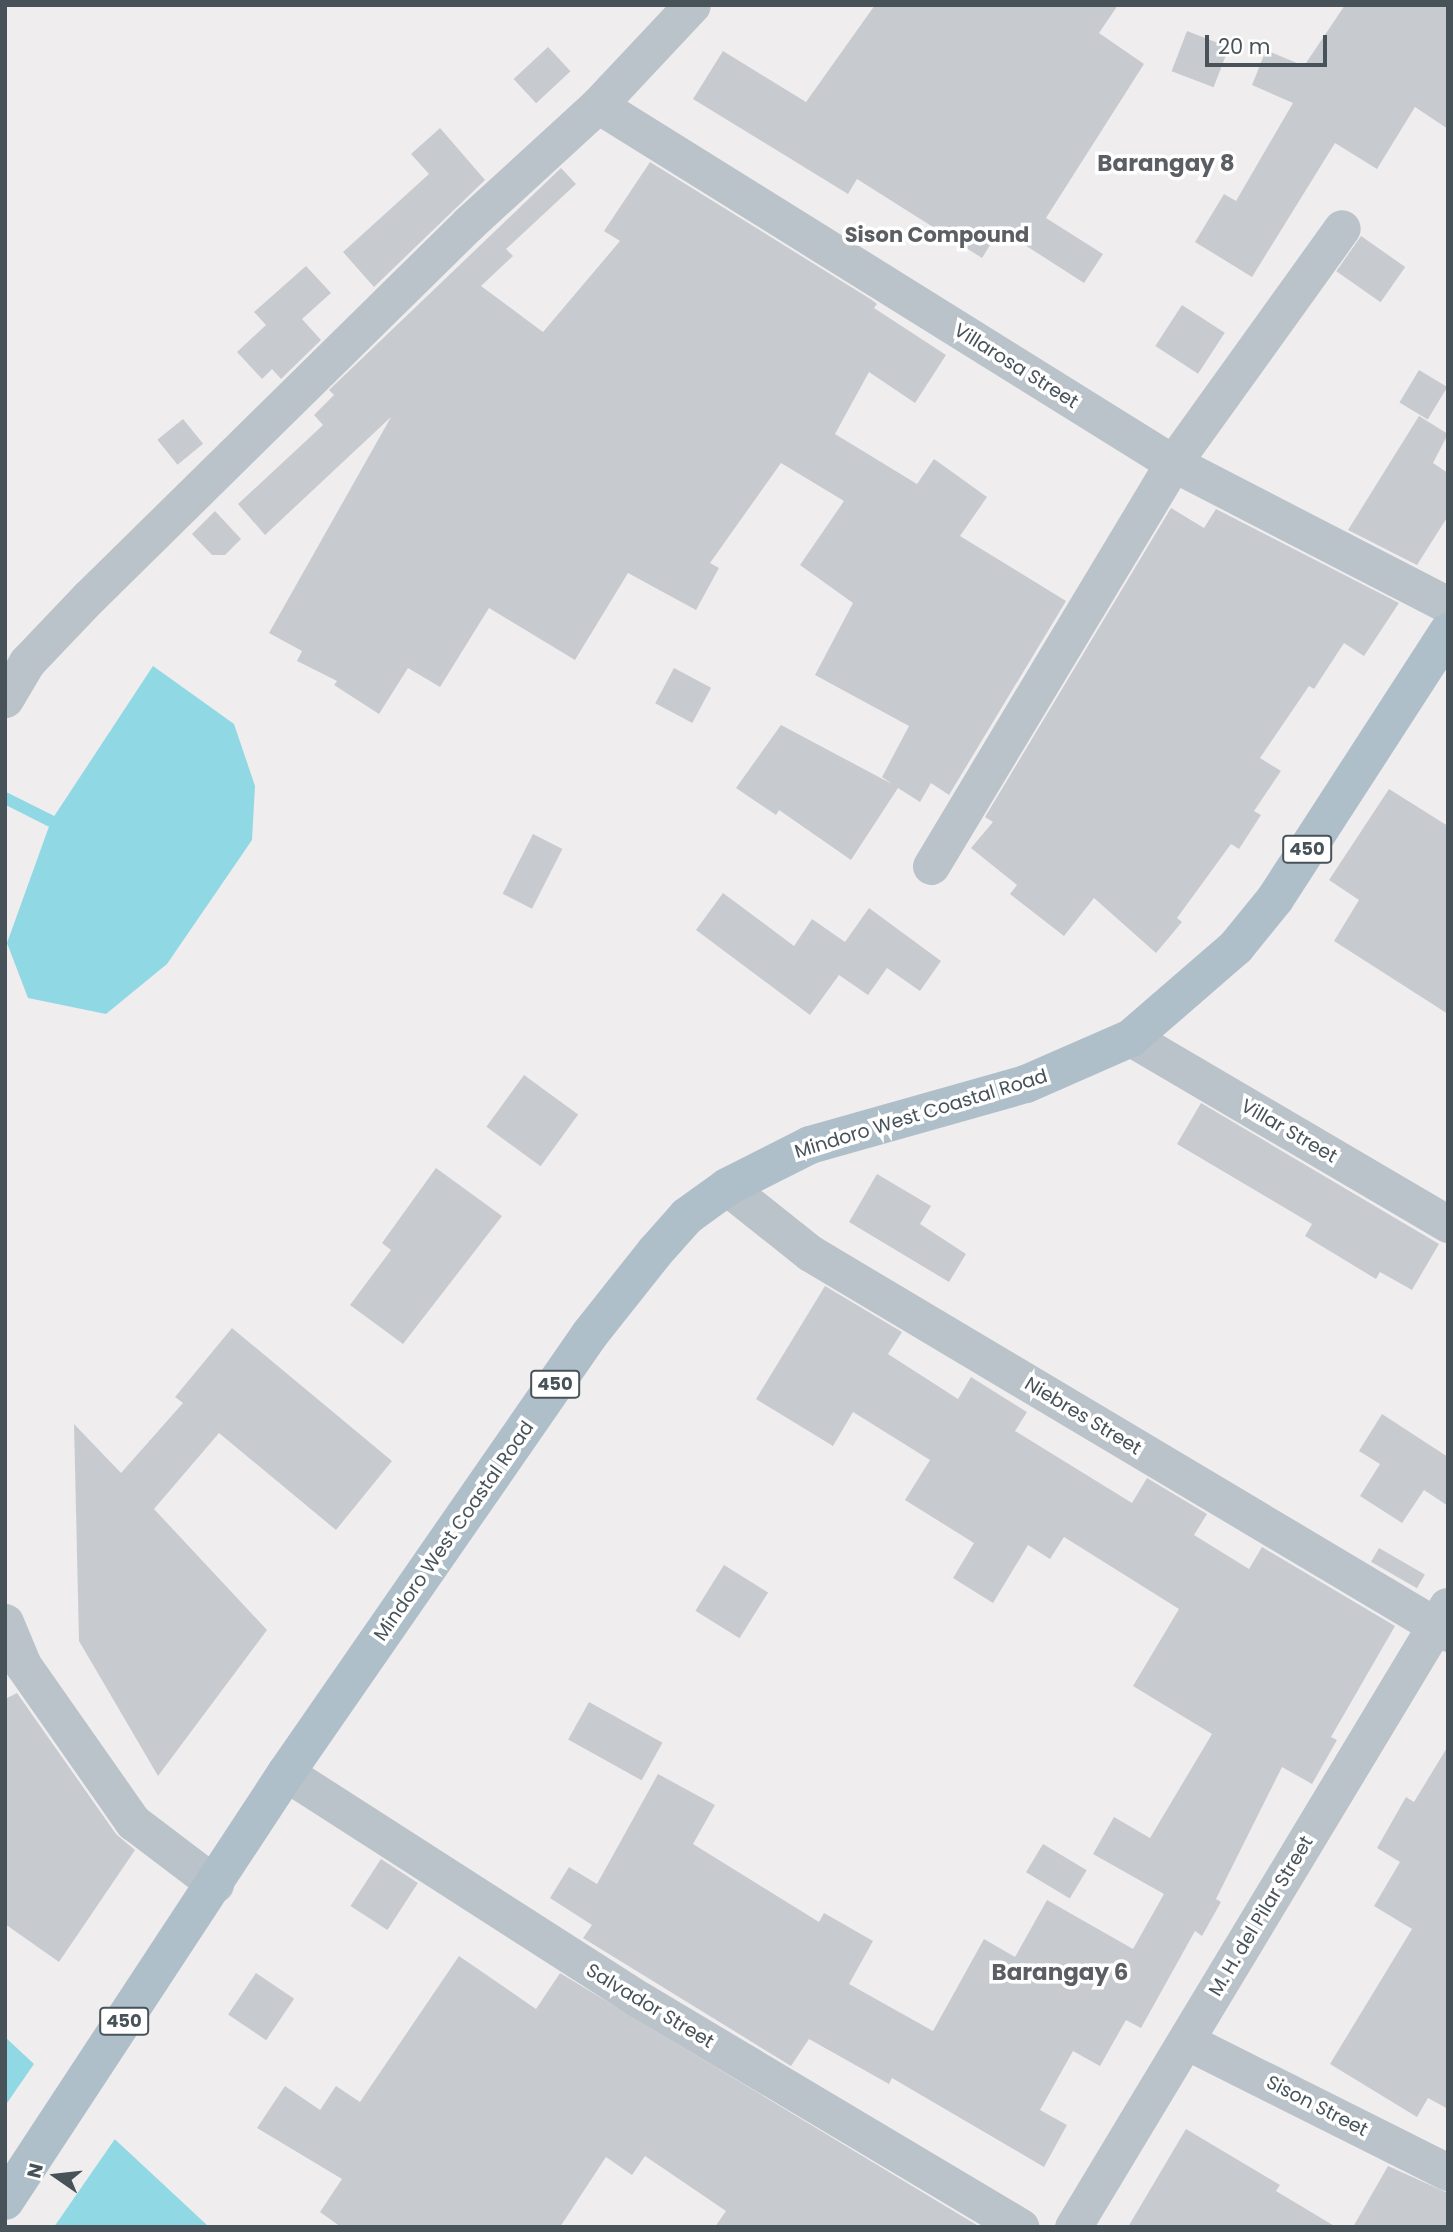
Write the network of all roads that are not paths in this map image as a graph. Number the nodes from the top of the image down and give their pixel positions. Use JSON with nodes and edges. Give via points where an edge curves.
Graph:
{"nodes":[{"id":1,"x":692,"y":5,"type":"edge"},
{"id":2,"x":598,"y":104,"type":"junction"},
{"id":3,"x":1342,"y":228,"type":"dead end"},
{"id":4,"x":1173,"y":463,"type":"junction"},
{"id":5,"x":1448,"y":605,"type":"edge"},
{"id":6,"x":1448,"y":632,"type":"edge"},
{"id":7,"x":5,"y":699,"type":"edge"},
{"id":8,"x":931,"y":866,"type":"dead end"},
{"id":9,"x":1131,"y":1038,"type":"junction"},
{"id":10,"x":727,"y":1187,"type":"junction"},
{"id":11,"x":1448,"y":1224,"type":"edge"},
{"id":12,"x":1444,"y":1621,"type":"edge"},
{"id":13,"x":5,"y":1622,"type":"edge"},
{"id":14,"x":286,"y":1773,"type":"junction"},
{"id":15,"x":215,"y":1884,"type":"junction"},
{"id":16,"x":1186,"y":2041,"type":"junction"},
{"id":17,"x":1448,"y":2172,"type":"edge"},
{"id":18,"x":5,"y":2201,"type":"edge"},
{"id":19,"x":1021,"y":2227,"type":"edge"},
{"id":20,"x":1073,"y":2227,"type":"edge"}],
"edges":[{"from":1,"to":2,"type":"street"},
{"from":2,"to":4,"type":"street","name":"Villarosa Street"},
{"from":2,"to":7,"type":"street","via":[[468,224],[89,597],[27,662]]},
{"from":3,"to":4,"type":"street"},
{"from":4,"to":5,"type":"street","name":"Villarosa Street"},
{"from":4,"to":8,"type":"street"},
{"from":6,"to":9,"type":"main road","name":"Mindoro West Coastal Road","number":"450","via":[[1275,899],[1236,947]]},
{"from":9,"to":10,"type":"main road","name":"Mindoro West Coastal Road","number":"450","via":[[1026,1084],[810,1145]]},
{"from":9,"to":11,"type":"street","name":"Villar Street"},
{"from":10,"to":12,"type":"street","name":"Niebres Street","via":[[810,1252]]},
{"from":10,"to":14,"type":"main road","name":"Mindoro West Coastal Road","number":"450","via":[[671,1234],[590,1334]]},
{"from":12,"to":16,"type":"street","name":"M. H. del Pilar Street"},
{"from":13,"to":15,"type":"street","via":[[23,1665],[132,1822]]},
{"from":14,"to":15,"type":"main road","name":"Mindoro West Coastal Road","number":"450"},
{"from":14,"to":19,"type":"street","name":"Salvador Street","via":[[640,2000]]},
{"from":15,"to":18,"type":"main road","name":"Mindoro West Coastal Road","number":"450"},
{"from":16,"to":17,"type":"street","name":"Sison Street"},
{"from":16,"to":20,"type":"street","name":"M. H. del Pilar Street"}]}
